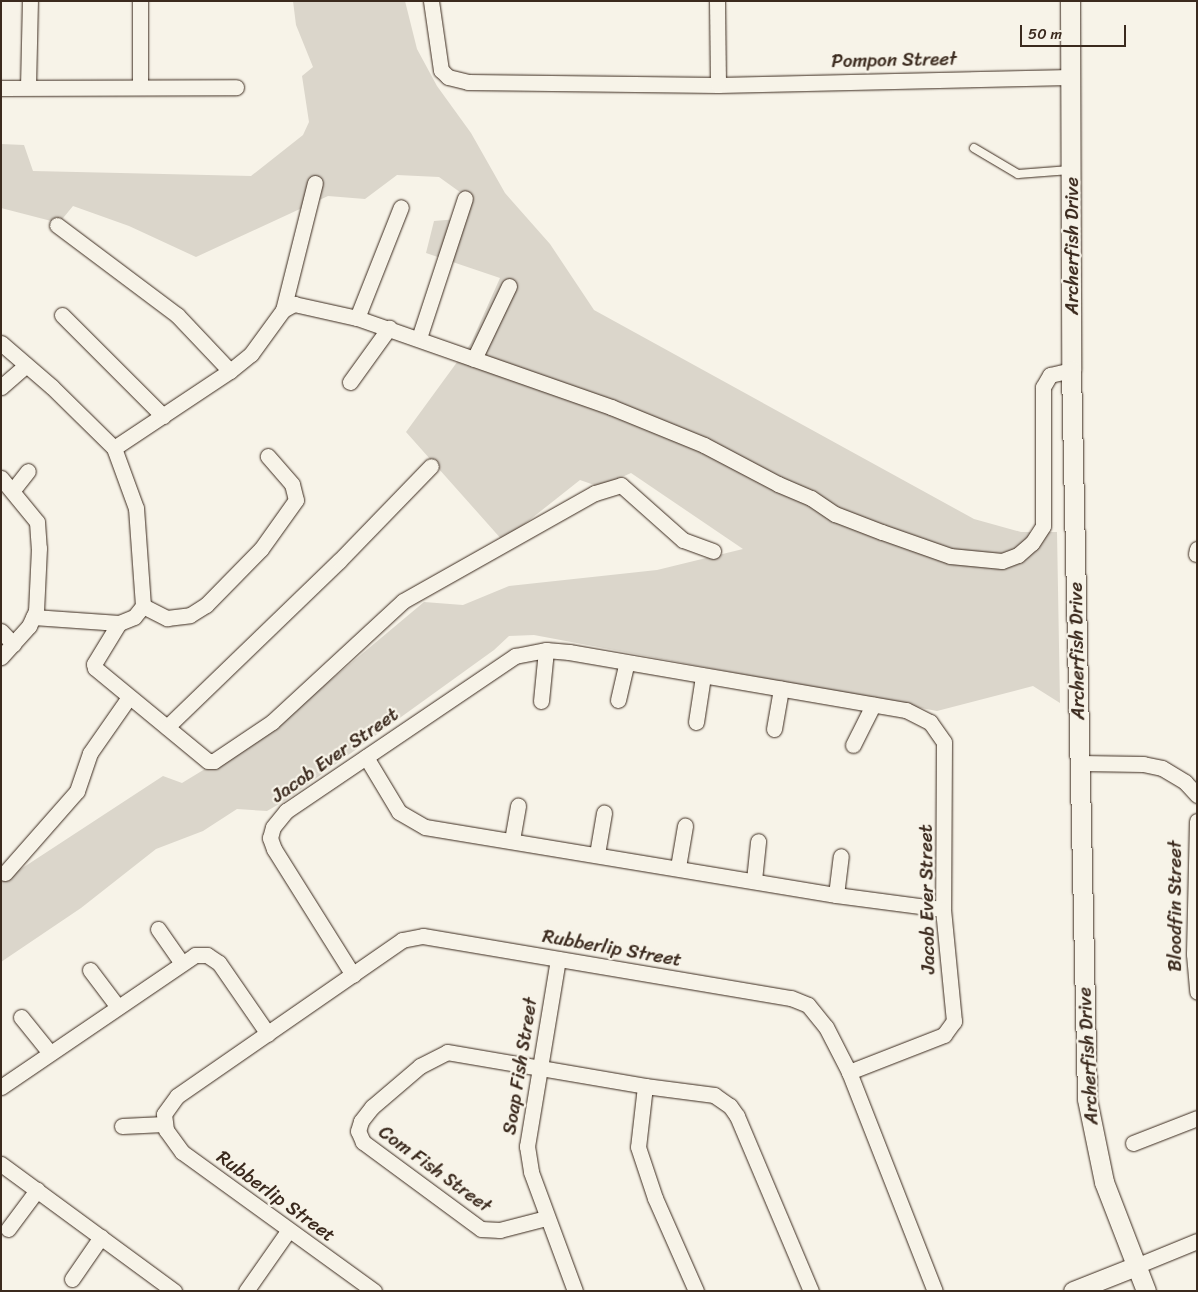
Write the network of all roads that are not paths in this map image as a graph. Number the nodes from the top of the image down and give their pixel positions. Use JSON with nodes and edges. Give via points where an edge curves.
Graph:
{"nodes":[{"id":1,"x":30,"y":1,"type":"edge"},
{"id":2,"x":140,"y":1,"type":"edge"},
{"id":3,"x":432,"y":1,"type":"edge"},
{"id":4,"x":717,"y":1,"type":"edge"},
{"id":5,"x":1070,"y":1,"type":"edge"},
{"id":6,"x":1070,"y":76,"type":"junction"},
{"id":7,"x":718,"y":85,"type":"junction"},
{"id":8,"x":140,"y":86,"type":"junction"},
{"id":9,"x":28,"y":87,"type":"junction"},
{"id":10,"x":236,"y":87,"type":"dead end"},
{"id":11,"x":1,"y":88,"type":"edge"},
{"id":12,"x":974,"y":148,"type":"dead end"},
{"id":13,"x":1072,"y":170,"type":"junction"},
{"id":14,"x":315,"y":183,"type":"dead end"},
{"id":15,"x":465,"y":198,"type":"dead end"},
{"id":16,"x":401,"y":207,"type":"dead end"},
{"id":17,"x":57,"y":225,"type":"dead end"},
{"id":18,"x":509,"y":286,"type":"dead end"},
{"id":19,"x":284,"y":310,"type":"junction"},
{"id":20,"x":62,"y":315,"type":"dead end"},
{"id":21,"x":357,"y":318,"type":"junction"},
{"id":22,"x":389,"y":328,"type":"junction"},
{"id":23,"x":419,"y":338,"type":"junction"},
{"id":24,"x":1,"y":343,"type":"edge"},
{"id":25,"x":474,"y":359,"type":"junction"},
{"id":26,"x":26,"y":365,"type":"junction"},
{"id":27,"x":1071,"y":370,"type":"junction"},
{"id":28,"x":230,"y":371,"type":"junction"},
{"id":29,"x":350,"y":382,"type":"dead end"},
{"id":30,"x":1,"y":387,"type":"edge"},
{"id":31,"x":163,"y":416,"type":"junction"},
{"id":32,"x":114,"y":448,"type":"junction"},
{"id":33,"x":268,"y":456,"type":"dead end"},
{"id":34,"x":431,"y":466,"type":"dead end"},
{"id":35,"x":28,"y":471,"type":"dead end"},
{"id":36,"x":1,"y":478,"type":"edge"},
{"id":37,"x":12,"y":490,"type":"junction"},
{"id":38,"x":714,"y":551,"type":"dead end"},
{"id":39,"x":143,"y":606,"type":"junction"},
{"id":40,"x":33,"y":617,"type":"junction"},
{"id":41,"x":119,"y":623,"type":"junction"},
{"id":42,"x":1,"y":631,"type":"edge"},
{"id":43,"x":13,"y":644,"type":"junction"},
{"id":44,"x":546,"y":650,"type":"junction"},
{"id":45,"x":1,"y":657,"type":"edge"},
{"id":46,"x":626,"y":664,"type":"junction"},
{"id":47,"x":703,"y":676,"type":"junction"},
{"id":48,"x":781,"y":689,"type":"junction"},
{"id":49,"x":129,"y":697,"type":"junction"},
{"id":50,"x":618,"y":700,"type":"dead end"},
{"id":51,"x":541,"y":701,"type":"dead end"},
{"id":52,"x":873,"y":705,"type":"junction"},
{"id":53,"x":696,"y":722,"type":"dead end"},
{"id":54,"x":167,"y":728,"type":"junction"},
{"id":55,"x":774,"y":729,"type":"dead end"},
{"id":56,"x":853,"y":745,"type":"dead end"},
{"id":57,"x":366,"y":757,"type":"junction"},
{"id":58,"x":1081,"y":763,"type":"junction"},
{"id":59,"x":1197,"y":794,"type":"edge"},
{"id":60,"x":518,"y":806,"type":"dead end"},
{"id":61,"x":604,"y":813,"type":"dead end"},
{"id":62,"x":1197,"y":821,"type":"edge"},
{"id":63,"x":685,"y":826,"type":"dead end"},
{"id":64,"x":512,"y":840,"type":"junction"},
{"id":65,"x":758,"y":842,"type":"dead end"},
{"id":66,"x":597,"y":854,"type":"junction"},
{"id":67,"x":841,"y":856,"type":"dead end"},
{"id":68,"x":678,"y":867,"type":"junction"},
{"id":69,"x":5,"y":873,"type":"dead end"},
{"id":70,"x":754,"y":880,"type":"junction"},
{"id":71,"x":836,"y":895,"type":"junction"},
{"id":72,"x":944,"y":910,"type":"junction"},
{"id":73,"x":158,"y":929,"type":"dead end"},
{"id":74,"x":558,"y":959,"type":"junction"},
{"id":75,"x":181,"y":962,"type":"junction"},
{"id":76,"x":90,"y":970,"type":"dead end"},
{"id":77,"x":353,"y":975,"type":"junction"},
{"id":78,"x":1197,"y":992,"type":"edge"},
{"id":79,"x":118,"y":1007,"type":"junction"},
{"id":80,"x":21,"y":1016,"type":"dead end"},
{"id":81,"x":268,"y":1034,"type":"junction"},
{"id":82,"x":50,"y":1053,"type":"junction"},
{"id":83,"x":539,"y":1067,"type":"junction"},
{"id":84,"x":849,"y":1072,"type":"junction"},
{"id":85,"x":644,"y":1086,"type":"junction"},
{"id":86,"x":1,"y":1087,"type":"edge"},
{"id":87,"x":1197,"y":1118,"type":"edge"},
{"id":88,"x":164,"y":1124,"type":"junction"},
{"id":89,"x":122,"y":1126,"type":"dead end"},
{"id":90,"x":1133,"y":1143,"type":"dead end"},
{"id":91,"x":1,"y":1164,"type":"edge"},
{"id":92,"x":37,"y":1190,"type":"junction"},
{"id":93,"x":546,"y":1218,"type":"junction"},
{"id":94,"x":8,"y":1229,"type":"dead end"},
{"id":95,"x":288,"y":1232,"type":"junction"},
{"id":96,"x":102,"y":1237,"type":"junction"},
{"id":97,"x":1197,"y":1241,"type":"edge"},
{"id":98,"x":1136,"y":1266,"type":"junction"},
{"id":99,"x":72,"y":1279,"type":"dead end"},
{"id":100,"x":170,"y":1290,"type":"edge"},
{"id":101,"x":246,"y":1291,"type":"edge"},
{"id":102,"x":374,"y":1291,"type":"edge"},
{"id":103,"x":575,"y":1291,"type":"edge"},
{"id":104,"x":696,"y":1291,"type":"edge"},
{"id":105,"x":811,"y":1291,"type":"edge"},
{"id":106,"x":935,"y":1291,"type":"edge"},
{"id":107,"x":1073,"y":1291,"type":"edge"},
{"id":108,"x":1146,"y":1291,"type":"edge"}],
"edges":[{"from":1,"to":9,"type":"street"},
{"from":2,"to":8,"type":"street"},
{"from":3,"to":7,"type":"street","name":"Pompon Street","via":[[439,66],[454,80]]},
{"from":4,"to":7,"type":"street"},
{"from":5,"to":6,"type":"street","name":"Archerfish Drive"},
{"from":6,"to":7,"type":"street","name":"Pompon Street"},
{"from":6,"to":13,"type":"street","name":"Archerfish Drive"},
{"from":8,"to":9,"type":"street"},
{"from":8,"to":10,"type":"street"},
{"from":9,"to":11,"type":"street"},
{"from":12,"to":13,"type":"lane","via":[[1018,174]]},
{"from":13,"to":27,"type":"street","name":"Archerfish Drive"},
{"from":14,"to":19,"type":"street"},
{"from":15,"to":23,"type":"street"},
{"from":16,"to":21,"type":"street"},
{"from":17,"to":28,"type":"street","via":[[177,315]]},
{"from":18,"to":25,"type":"street"},
{"from":19,"to":21,"type":"street","via":[[294,304]]},
{"from":19,"to":28,"type":"street","via":[[251,354]]},
{"from":20,"to":31,"type":"street"},
{"from":21,"to":22,"type":"street"},
{"from":22,"to":23,"type":"street"},
{"from":22,"to":29,"type":"street"},
{"from":23,"to":25,"type":"street"},
{"from":24,"to":26,"type":"street"},
{"from":25,"to":27,"type":"street","via":[[611,407],[704,445],[811,498],[835,514],[950,556],[1002,561],[1018,556],[1043,526],[1043,387],[1050,374]]},
{"from":26,"to":30,"type":"street"},
{"from":26,"to":32,"type":"street"},
{"from":27,"to":58,"type":"street","name":"Archerfish Drive"},
{"from":28,"to":31,"type":"street"},
{"from":31,"to":32,"type":"street"},
{"from":32,"to":39,"type":"street","via":[[136,508]]},
{"from":33,"to":39,"type":"street","via":[[292,484],[296,500],[261,549],[206,604],[190,615],[167,618]]},
{"from":34,"to":54,"type":"street","via":[[339,561]]},
{"from":35,"to":37,"type":"street"},
{"from":36,"to":37,"type":"street"},
{"from":37,"to":40,"type":"street","via":[[32,515],[39,531]]},
{"from":38,"to":54,"type":"street","via":[[683,540],[627,489],[614,485],[534,525],[402,601],[272,722],[214,761],[208,761]]},
{"from":39,"to":41,"type":"street","via":[[134,617]]},
{"from":40,"to":41,"type":"street"},
{"from":40,"to":43,"type":"street"},
{"from":41,"to":49,"type":"street","via":[[94,664],[99,673]]},
{"from":42,"to":43,"type":"street"},
{"from":43,"to":45,"type":"street"},
{"from":44,"to":46,"type":"street","name":"Jacob Ever Street"},
{"from":44,"to":51,"type":"street"},
{"from":44,"to":57,"type":"street","name":"Jacob Ever Street","via":[[528,651],[507,661]]},
{"from":46,"to":47,"type":"street","name":"Jacob Ever Street"},
{"from":46,"to":50,"type":"street"},
{"from":47,"to":48,"type":"street","name":"Jacob Ever Street"},
{"from":47,"to":53,"type":"street"},
{"from":48,"to":52,"type":"street","name":"Jacob Ever Street"},
{"from":48,"to":55,"type":"street"},
{"from":49,"to":54,"type":"street"},
{"from":49,"to":69,"type":"street","via":[[90,753],[77,791]]},
{"from":52,"to":56,"type":"street"},
{"from":52,"to":72,"type":"street","name":"Jacob Ever Street","via":[[923,717],[937,728],[944,742]]},
{"from":57,"to":64,"type":"street","via":[[399,812],[411,822]]},
{"from":57,"to":77,"type":"street","name":"Jacob Ever Street","via":[[281,815],[270,838]]},
{"from":58,"to":59,"type":"street","via":[[1143,764],[1162,768]]},
{"from":58,"to":98,"type":"street","name":"Archerfish Drive","via":[[1086,1099],[1101,1173]]},
{"from":60,"to":64,"type":"street"},
{"from":61,"to":66,"type":"street"},
{"from":62,"to":78,"type":"street","name":"Bloodfin Street","via":[[1194,906]]},
{"from":63,"to":68,"type":"street"},
{"from":64,"to":66,"type":"street"},
{"from":65,"to":70,"type":"street"},
{"from":66,"to":68,"type":"street"},
{"from":67,"to":71,"type":"street"},
{"from":68,"to":70,"type":"street"},
{"from":70,"to":71,"type":"street"},
{"from":71,"to":72,"type":"street"},
{"from":72,"to":84,"type":"street","name":"Jacob Ever Street","via":[[954,1014],[952,1026],[938,1038]]},
{"from":73,"to":75,"type":"street"},
{"from":74,"to":77,"type":"street","name":"Rubberlip Street","via":[[417,936],[402,940]]},
{"from":74,"to":83,"type":"street","name":"Soap Fish Street"},
{"from":74,"to":84,"type":"street","name":"Rubberlip Street","via":[[803,1002],[826,1027]]},
{"from":75,"to":79,"type":"street"},
{"from":75,"to":81,"type":"street","via":[[202,955],[219,963]]},
{"from":76,"to":79,"type":"street"},
{"from":77,"to":81,"type":"street","name":"Rubberlip Street"},
{"from":79,"to":82,"type":"street"},
{"from":80,"to":82,"type":"street"},
{"from":81,"to":88,"type":"street","name":"Rubberlip Street","via":[[178,1096],[165,1110]]},
{"from":82,"to":86,"type":"street"},
{"from":83,"to":85,"type":"street","name":"Com Fish Street"},
{"from":83,"to":93,"type":"street","name":"Soap Fish Street","via":[[527,1151]]},
{"from":83,"to":93,"type":"street","name":"Com Fish Street","via":[[458,1052],[441,1053],[420,1066],[372,1107],[360,1121],[358,1131],[363,1142],[481,1229],[500,1230]]},
{"from":84,"to":106,"type":"street","name":"Rubberlip Street"},
{"from":85,"to":104,"type":"street","via":[[638,1147],[655,1198]]},
{"from":85,"to":105,"type":"street","name":"Com Fish Street","via":[[708,1094],[734,1110]]},
{"from":87,"to":90,"type":"street"},
{"from":88,"to":89,"type":"street"},
{"from":88,"to":95,"type":"street","name":"Rubberlip Street","via":[[182,1152]]},
{"from":91,"to":92,"type":"street"},
{"from":92,"to":94,"type":"street"},
{"from":92,"to":96,"type":"street"},
{"from":93,"to":103,"type":"street","name":"Soap Fish Street"},
{"from":95,"to":101,"type":"street"},
{"from":95,"to":102,"type":"street","name":"Rubberlip Street"},
{"from":96,"to":99,"type":"street"},
{"from":96,"to":100,"type":"street"},
{"from":97,"to":98,"type":"street"},
{"from":98,"to":107,"type":"street"},
{"from":98,"to":108,"type":"street","name":"Archerfish Drive"}]}
